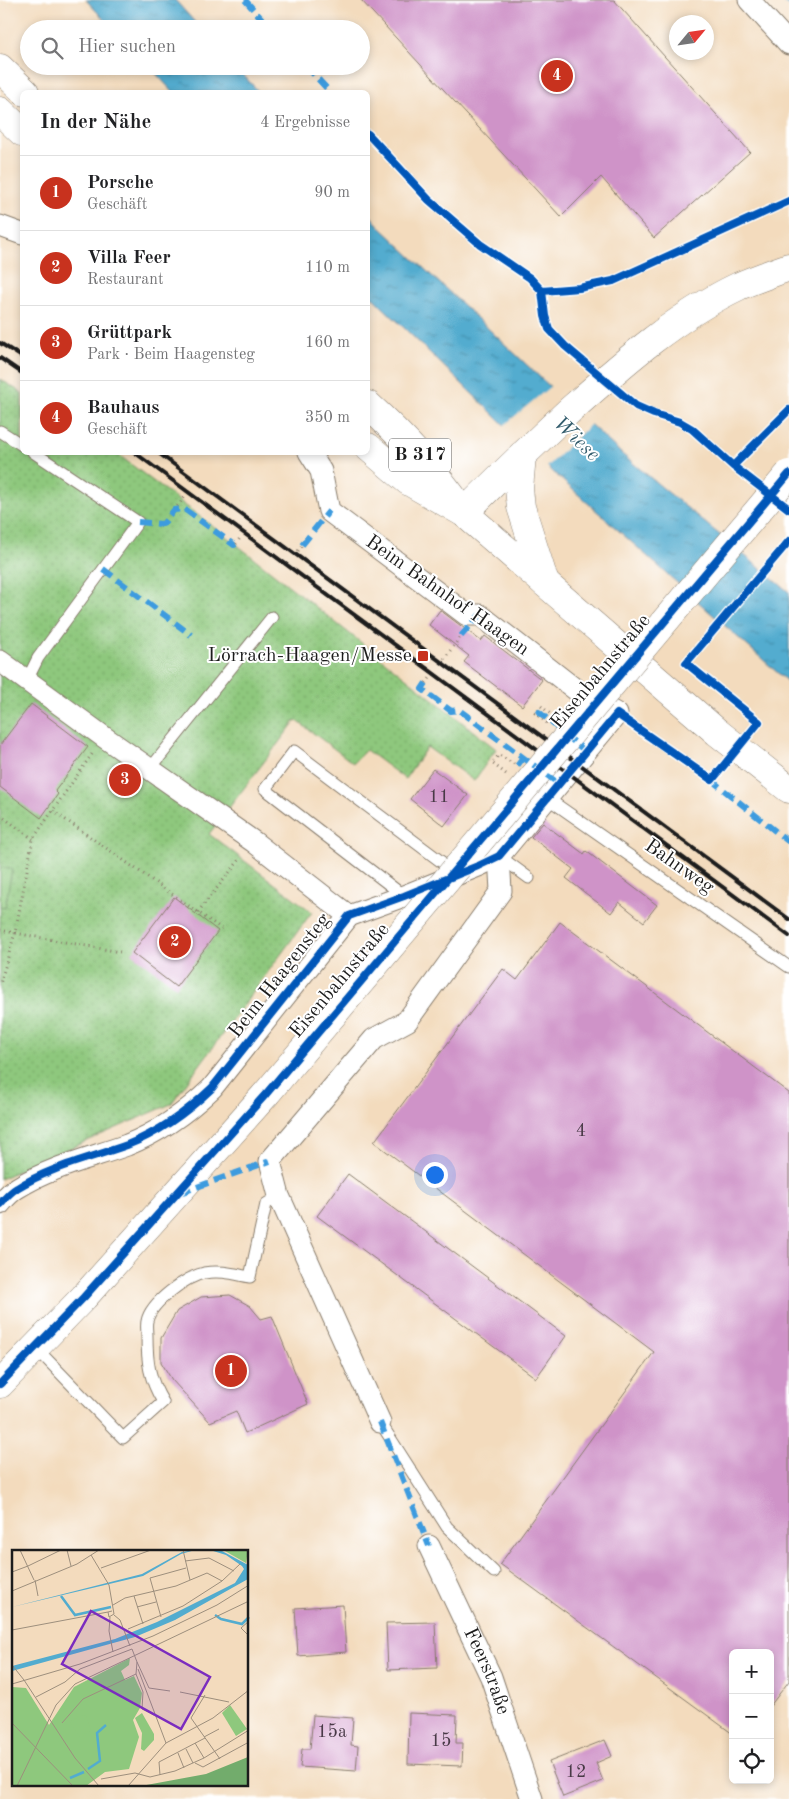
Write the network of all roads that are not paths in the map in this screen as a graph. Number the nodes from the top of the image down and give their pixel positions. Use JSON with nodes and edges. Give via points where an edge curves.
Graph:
{"nodes":[{"id":1,"x":749,"y":0,"type":"edge"},
{"id":2,"x":789,"y":44,"type":"edge"},
{"id":3,"x":0,"y":68,"type":"edge"},
{"id":4,"x":23,"y":90,"type":"edge"},
{"id":5,"x":0,"y":111,"type":"edge"},
{"id":6,"x":20,"y":130,"type":"edge"},
{"id":7,"x":0,"y":226,"type":"edge"},
{"id":8,"x":20,"y":233,"type":"edge"},
{"id":9,"x":789,"y":267,"type":"edge"},
{"id":10,"x":370,"y":407,"type":"edge"},
{"id":11,"x":0,"y":431,"type":"edge"},
{"id":12,"x":20,"y":444,"type":"edge"},
{"id":13,"x":370,"y":449,"type":"edge"},
{"id":14,"x":38,"y":455,"type":"edge"},
{"id":15,"x":311,"y":455,"type":"edge"},
{"id":16,"x":789,"y":474,"type":"edge"},
{"id":17,"x":509,"y":483,"type":"junction"},
{"id":18,"x":464,"y":513,"type":"junction"},
{"id":19,"x":545,"y":583,"type":"junction"},
{"id":20,"x":272,"y":617,"type":"dead end"},
{"id":21,"x":0,"y":661,"type":"edge"},
{"id":22,"x":27,"y":680,"type":"junction"},
{"id":23,"x":617,"y":714,"type":"joint"},
{"id":24,"x":150,"y":769,"type":"junction"},
{"id":25,"x":789,"y":789,"type":"edge"},
{"id":26,"x":547,"y":798,"type":"junction"},
{"id":27,"x":499,"y":856,"type":"junction"},
{"id":28,"x":458,"y":874,"type":"junction"},
{"id":29,"x":529,"y":878,"type":"dead end"},
{"id":30,"x":404,"y":896,"type":"junction"},
{"id":31,"x":349,"y":916,"type":"junction"},
{"id":32,"x":789,"y":967,"type":"edge"},
{"id":33,"x":279,"y":1196,"type":"junction"},
{"id":34,"x":0,"y":1204,"type":"edge"},
{"id":35,"x":35,"y":1347,"type":"junction"},
{"id":36,"x":0,"y":1384,"type":"edge"},
{"id":37,"x":380,"y":1422,"type":"joint"},
{"id":38,"x":429,"y":1546,"type":"dead end"},
{"id":39,"x":494,"y":1572,"type":"dead end"},
{"id":40,"x":532,"y":1799,"type":"edge"}],
"edges":[{"from":1,"to":2,"type":"street"},
{"from":3,"to":4,"type":"street"},
{"from":5,"to":6,"type":"street"},
{"from":7,"to":8,"type":"street"},
{"from":9,"to":17,"type":"street","via":[[740,286],[704,305],[650,341],[522,455]]},
{"from":10,"to":18,"type":"street","number":"B 317","via":[[419,454]]},
{"from":11,"to":12,"type":"lane"},
{"from":13,"to":18,"type":"street","number":"B 317","via":[[408,481]]},
{"from":14,"to":22,"type":"lane","via":[[138,522],[38,658]]},
{"from":15,"to":23,"type":"street","name":"Beim Bahnhof Haagen","via":[[321,471],[329,511],[466,615],[480,615],[580,693]]},
{"from":16,"to":35,"type":"street","name":"Eisenbahnstraße","bridge":true,"via":[[266,1094]]},
{"from":17,"to":18,"type":"street"},
{"from":17,"to":19,"type":"street","via":[[521,507]]},
{"from":18,"to":19,"type":"street","number":"B 317"},
{"from":19,"to":25,"type":"street","number":"B 317","via":[[717,732]]},
{"from":20,"to":24,"type":"lane"},
{"from":21,"to":22,"type":"street","name":"Beim Haagensteg"},
{"from":22,"to":24,"type":"street","name":"Beim Haagensteg"},
{"from":23,"to":26,"type":"street","name":"Beim Haagensteg"},
{"from":24,"to":31,"type":"street","name":"Beim Haagensteg","via":[[254,842]]},
{"from":26,"to":27,"type":"street","name":"Beim Haagensteg"},
{"from":26,"to":32,"type":"lane","name":"Bahnweg"},
{"from":27,"to":28,"type":"street","name":"Beim Haagensteg"},
{"from":27,"to":29,"type":"lane"},
{"from":27,"to":33,"type":"street","via":[[501,891],[408,1021],[374,1039],[270,1161]]},
{"from":28,"to":30,"type":"street","name":"Beim Haagensteg"},
{"from":28,"to":30,"type":"lane","via":[[294,751],[265,789]]},
{"from":30,"to":31,"type":"street","name":"Beim Haagensteg"},
{"from":31,"to":34,"type":"street","name":"Beim Haagensteg","via":[[212,1088],[189,1110],[163,1128],[128,1144],[15,1188]]},
{"from":33,"to":35,"type":"lane","via":[[266,1204],[250,1277],[223,1272],[203,1273],[179,1284],[159,1301],[147,1320],[147,1362],[154,1387],[163,1402],[123,1438]]},
{"from":33,"to":37,"type":"street"},
{"from":35,"to":36,"type":"street","name":"Eisenbahnstraße"},
{"from":37,"to":39,"type":"lane","via":[[447,1527]]},
{"from":38,"to":40,"type":"street","name":"Feerstraße","via":[[491,1677]]}]}
